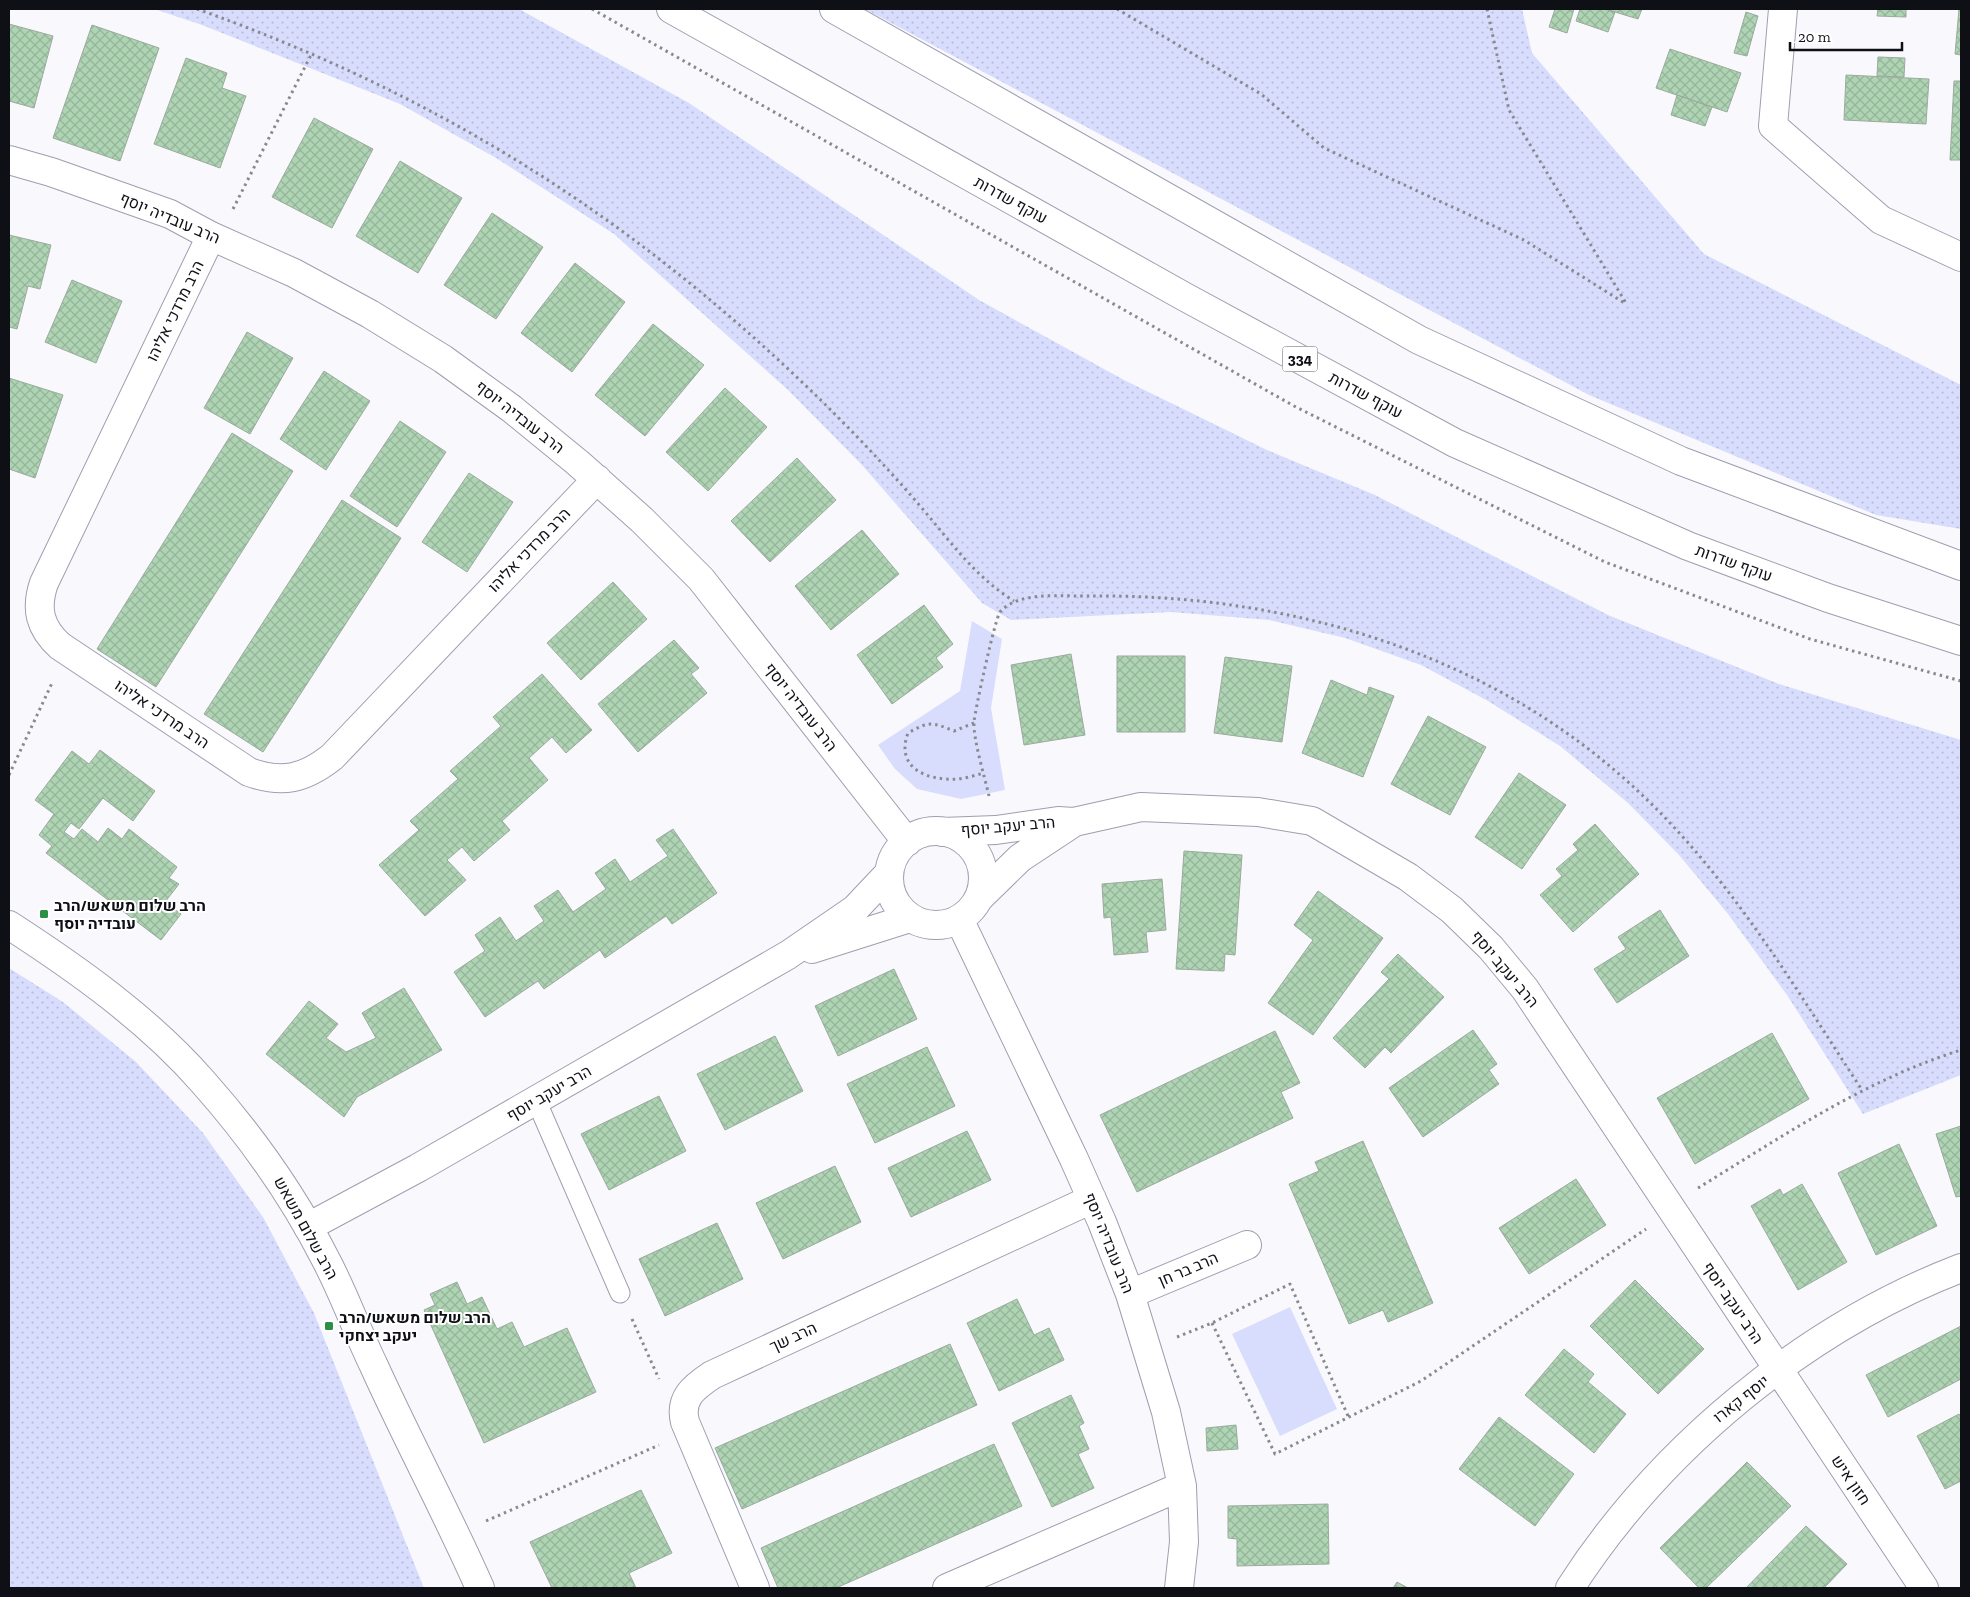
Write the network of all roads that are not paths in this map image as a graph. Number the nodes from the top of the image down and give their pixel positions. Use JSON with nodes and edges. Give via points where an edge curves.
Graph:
{"nodes":[{"id":1,"x":671,"y":9,"type":"edge"},
{"id":2,"x":834,"y":9,"type":"edge"},
{"id":3,"x":1783,"y":9,"type":"edge"},
{"id":4,"x":9,"y":160,"type":"edge"},
{"id":5,"x":214,"y":237,"type":"junction"},
{"id":6,"x":1961,"y":257,"type":"edge"},
{"id":7,"x":596,"y":479,"type":"junction"},
{"id":8,"x":1961,"y":566,"type":"edge"},
{"id":9,"x":1961,"y":641,"type":"edge"},
{"id":10,"x":1074,"y":822,"type":"junction"},
{"id":11,"x":942,"y":832,"type":"junction"},
{"id":12,"x":907,"y":842,"type":"junction"},
{"id":13,"x":889,"y":873,"type":"junction"},
{"id":14,"x":979,"y":898,"type":"junction"},
{"id":15,"x":910,"y":918,"type":"junction"},
{"id":16,"x":959,"y":919,"type":"junction"},
{"id":17,"x":9,"y":926,"type":"edge"},
{"id":18,"x":788,"y":955,"type":"junction"},
{"id":19,"x":536,"y":1100,"type":"junction"},
{"id":20,"x":1092,"y":1199,"type":"junction"},
{"id":21,"x":308,"y":1226,"type":"junction"},
{"id":22,"x":1247,"y":1245,"type":"dead end"},
{"id":23,"x":1961,"y":1268,"type":"edge"},
{"id":24,"x":620,"y":1293,"type":"road end"},
{"id":25,"x":1130,"y":1294,"type":"junction"},
{"id":26,"x":1778,"y":1371,"type":"junction"},
{"id":27,"x":1182,"y":1486,"type":"junction"},
{"id":28,"x":480,"y":1588,"type":"edge"},
{"id":29,"x":755,"y":1588,"type":"edge"},
{"id":30,"x":947,"y":1588,"type":"edge"},
{"id":31,"x":1179,"y":1588,"type":"edge"},
{"id":32,"x":1570,"y":1588,"type":"edge"},
{"id":33,"x":1924,"y":1588,"type":"edge"}],
"edges":[{"from":1,"to":9,"type":"street","name":"עוקף שדרות","number":"334","via":[[1186,297],[1455,442],[1688,546],[1828,598]]},
{"from":2,"to":8,"type":"street","via":[[1419,340],[1681,461]]},
{"from":3,"to":6,"type":"street","via":[[1774,126],[1881,220]]},
{"from":4,"to":5,"type":"street","name":"הרב עובדיה יוסף","via":[[170,214]]},
{"from":5,"to":7,"type":"street","name":"הרב עובדיה יוסף","via":[[294,273],[435,354],[512,409]]},
{"from":5,"to":7,"type":"street","name":"הרב מרדכי אליהו","via":[[41,591],[39,607],[41,621],[54,640],[67,651],[249,772],[270,778],[291,778],[322,764]]},
{"from":7,"to":12,"type":"street","name":"הרב עובדיה יוסף","via":[[701,579]]},
{"from":10,"to":11,"type":"street","name":"הרב יעקב יוסף"},
{"from":10,"to":14,"type":"street","name":"הרב יעקב יוסף","via":[[1020,858]]},
{"from":10,"to":26,"type":"street","name":"הרב יעקב יוסף","via":[[1141,807],[1258,812],[1312,821],[1408,877],[1452,910],[1491,948],[1525,989]]},
{"from":11,"to":12,"type":"street","via":[[920,834]]},
{"from":11,"to":14,"type":"street","via":[[962,839],[977,856],[983,877]]},
{"from":12,"to":13,"type":"street","via":[[893,859]]},
{"from":13,"to":15,"type":"street","via":[[889,887],[895,901]]},
{"from":13,"to":18,"type":"street","name":"הרב יעקב יוסף","via":[[855,909]]},
{"from":14,"to":16,"type":"street"},
{"from":15,"to":16,"type":"street","via":[[930,925]]},
{"from":15,"to":18,"type":"street","name":"הרב יעקב יוסף"},
{"from":16,"to":20,"type":"street","name":"הרב עובדיה יוסף"},
{"from":17,"to":21,"type":"street","name":"הרב שלום משאש","via":[[129,1010],[202,1080],[270,1165]]},
{"from":18,"to":19,"type":"street","name":"הרב יעקב יוסף"},
{"from":19,"to":21,"type":"street","name":"הרב יעקב יוסף"},
{"from":19,"to":24,"type":"lane"},
{"from":20,"to":25,"type":"street","name":"הרב עובדיה יוסף"},
{"from":20,"to":29,"type":"street","name":"הרב שך","via":[[712,1375],[692,1390],[684,1405],[684,1415]]},
{"from":21,"to":28,"type":"street","name":"הרב שלום משאש","via":[[327,1260],[374,1367]]},
{"from":22,"to":25,"type":"street","name":"הרב בר חן"},
{"from":23,"to":26,"type":"street","name":"יוסף קארו","via":[[1871,1310]]},
{"from":25,"to":27,"type":"street","name":"הרב עובדיה יוסף","via":[[1166,1412]]},
{"from":26,"to":32,"type":"street","name":"יוסף קארו","via":[[1715,1419],[1660,1471],[1610,1530]]},
{"from":26,"to":33,"type":"street","name":"חזון איש"},
{"from":27,"to":30,"type":"street"},
{"from":27,"to":31,"type":"street","name":"הרב עובדיה יוסף","via":[[1184,1542]]}]}
